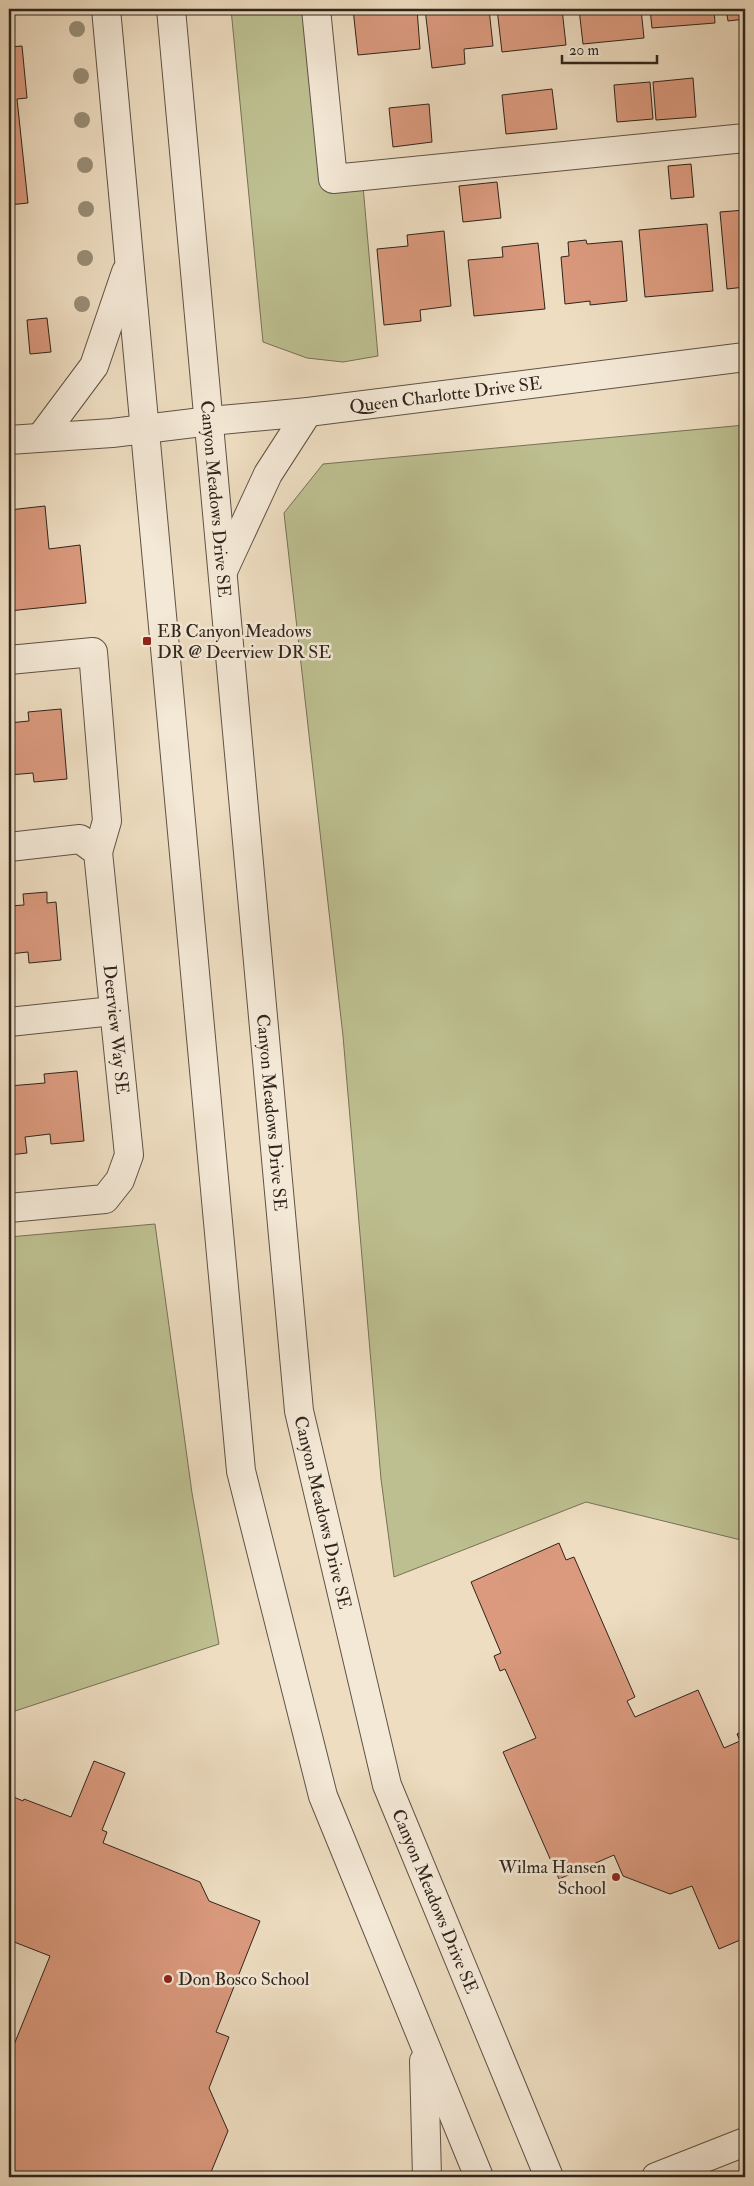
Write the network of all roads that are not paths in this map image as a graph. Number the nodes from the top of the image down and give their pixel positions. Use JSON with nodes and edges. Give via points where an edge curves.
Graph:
{"nodes":[{"id":1,"x":106,"y":9,"type":"edge"},
{"id":2,"x":171,"y":9,"type":"edge"},
{"id":3,"x":316,"y":9,"type":"edge"},
{"id":4,"x":745,"y":138,"type":"edge"},
{"id":5,"x":129,"y":263,"type":"junction"},
{"id":6,"x":745,"y":357,"type":"edge"},
{"id":7,"x":308,"y":412,"type":"junction"},
{"id":8,"x":210,"y":421,"type":"junction"},
{"id":9,"x":145,"y":430,"type":"junction"},
{"id":10,"x":41,"y":437,"type":"junction"},
{"id":11,"x":9,"y":440,"type":"edge"},
{"id":12,"x":223,"y":571,"type":"junction"},
{"id":13,"x":9,"y":660,"type":"edge"},
{"id":14,"x":9,"y":847,"type":"edge"},
{"id":15,"x":98,"y":852,"type":"junction"},
{"id":16,"x":113,"y":1011,"type":"junction"},
{"id":17,"x":9,"y":1022,"type":"edge"},
{"id":18,"x":9,"y":1208,"type":"edge"},
{"id":19,"x":424,"y":2044,"type":"junction"},
{"id":20,"x":743,"y":2150,"type":"edge"},
{"id":21,"x":686,"y":2170,"type":"edge"},
{"id":22,"x":427,"y":2177,"type":"edge"},
{"id":23,"x":479,"y":2177,"type":"edge"},
{"id":24,"x":549,"y":2177,"type":"edge"},
{"id":25,"x":656,"y":2177,"type":"edge"}],
"edges":[{"from":1,"to":5,"type":"street"},
{"from":2,"to":8,"type":"street","name":"Canyon Meadows Drive SE"},
{"from":3,"to":4,"type":"street","via":[[332,179]]},
{"from":5,"to":9,"type":"street"},
{"from":5,"to":10,"type":"street","via":[[94,366]]},
{"from":6,"to":7,"type":"street","name":"Queen Charlotte Drive SE"},
{"from":7,"to":8,"type":"street","name":"Queen Charlotte Drive SE"},
{"from":7,"to":12,"type":"street","via":[[268,474]]},
{"from":8,"to":9,"type":"street","name":"Queen Charlotte Drive SE"},
{"from":8,"to":12,"type":"street","name":"Canyon Meadows Drive SE"},
{"from":9,"to":10,"type":"street","name":"Queen Charlotte Drive SE"},
{"from":9,"to":19,"type":"street","via":[[241,1471],[323,1796]]},
{"from":10,"to":11,"type":"street","name":"Queen Charlotte Drive SE"},
{"from":12,"to":24,"type":"street","name":"Canyon Meadows Drive SE","via":[[299,1411],[387,1785]]},
{"from":13,"to":15,"type":"street","via":[[93,652],[107,821]]},
{"from":14,"to":15,"type":"street","via":[[80,839]]},
{"from":15,"to":16,"type":"street","name":"Deerview Way SE"},
{"from":16,"to":17,"type":"street"},
{"from":16,"to":18,"type":"street","name":"Deerview Way SE","via":[[129,1155],[120,1180],[106,1198]]},
{"from":19,"to":22,"type":"street"},
{"from":19,"to":23,"type":"street"},
{"from":20,"to":21,"type":"street"},
{"from":21,"to":25,"type":"street"}]}
